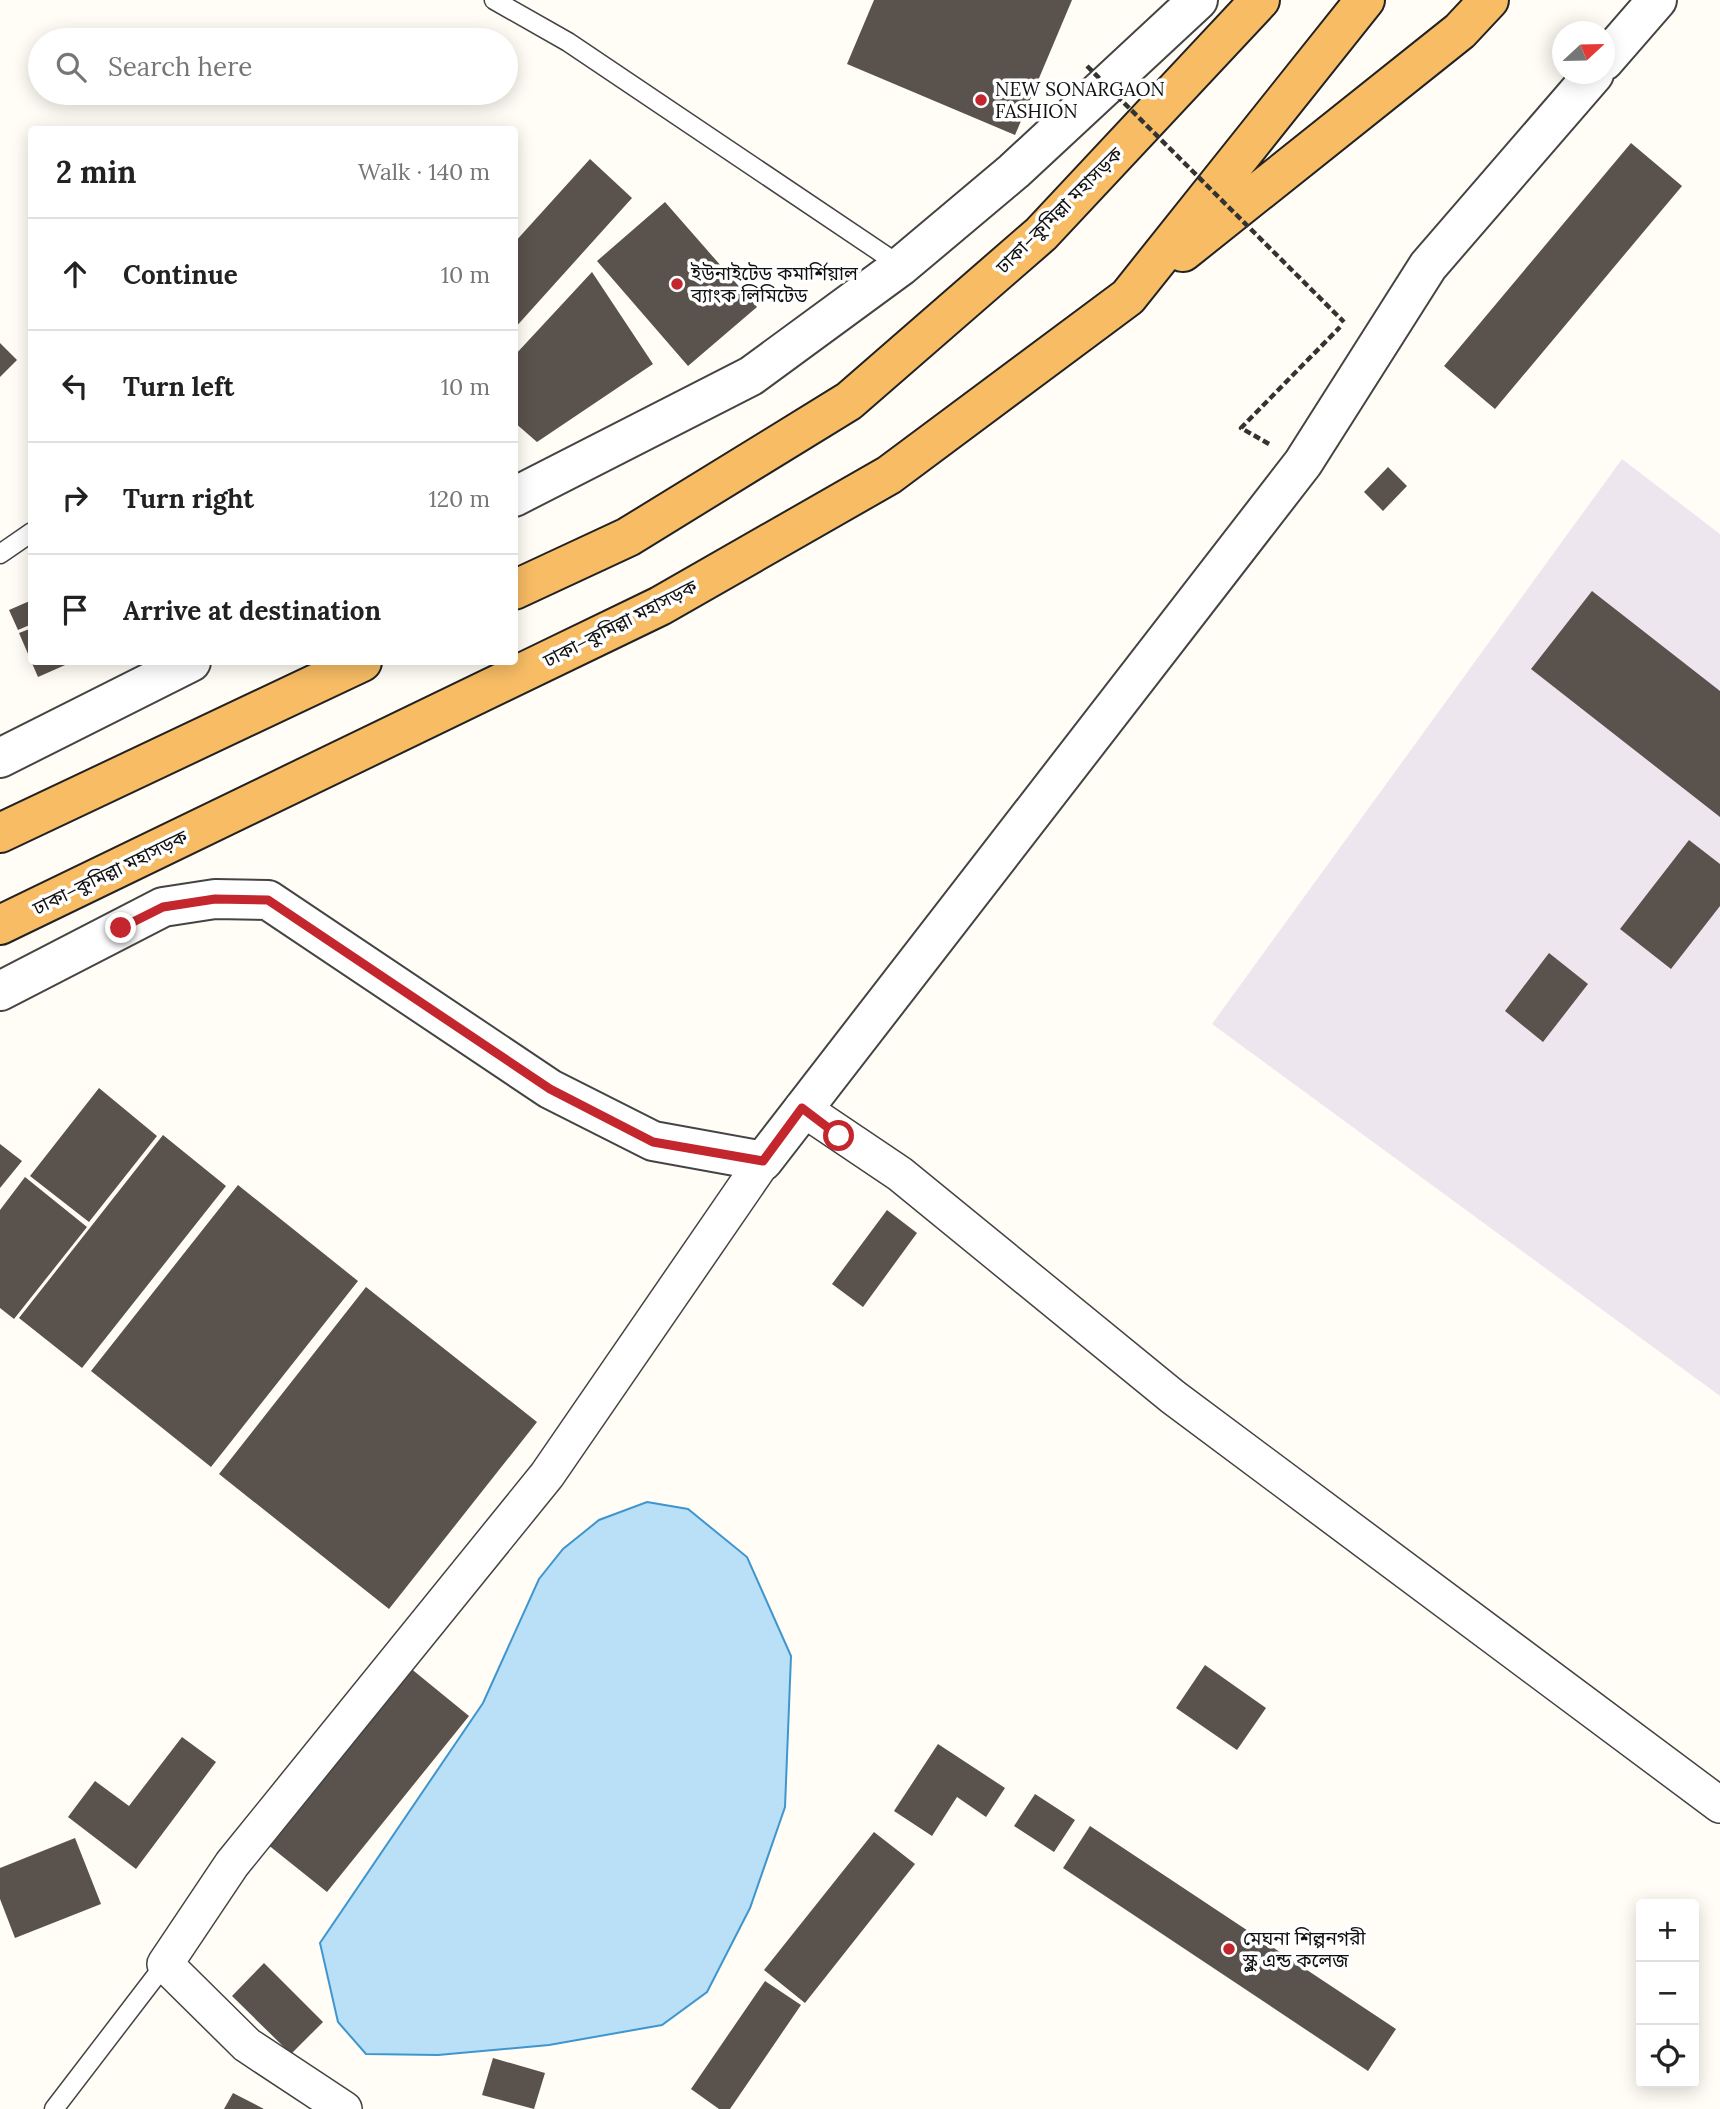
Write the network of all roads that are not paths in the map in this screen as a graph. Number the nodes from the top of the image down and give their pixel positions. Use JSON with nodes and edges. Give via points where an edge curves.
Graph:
{"nodes":[{"id":1,"x":494,"y":0,"type":"edge"},
{"id":2,"x":1198,"y":0,"type":"edge"},
{"id":3,"x":1260,"y":0,"type":"edge"},
{"id":4,"x":1365,"y":0,"type":"edge"},
{"id":5,"x":1489,"y":0,"type":"edge"},
{"id":6,"x":1657,"y":0,"type":"edge"},
{"id":7,"x":1615,"y":49,"type":"edge"},
{"id":8,"x":1585,"y":84,"type":"edge"},
{"id":9,"x":901,"y":266,"type":"junction"},
{"id":10,"x":1128,"y":296,"type":"junction"},
{"id":11,"x":518,"y":495,"type":"edge"},
{"id":12,"x":28,"y":535,"type":"edge"},
{"id":13,"x":0,"y":554,"type":"edge"},
{"id":14,"x":518,"y":588,"type":"edge"},
{"id":15,"x":185,"y":665,"type":"edge"},
{"id":16,"x":356,"y":665,"type":"edge"},
{"id":17,"x":0,"y":758,"type":"edge"},
{"id":18,"x":0,"y":833,"type":"edge"},
{"id":19,"x":0,"y":925,"type":"edge"},
{"id":20,"x":0,"y":991,"type":"edge"},
{"id":21,"x":802,"y":1108,"type":"junction"},
{"id":22,"x":763,"y":1161,"type":"junction"},
{"id":23,"x":1720,"y":1805,"type":"edge"},
{"id":24,"x":165,"y":1964,"type":"junction"},
{"id":25,"x":54,"y":2109,"type":"edge"},
{"id":26,"x":344,"y":2109,"type":"edge"}],
"edges":[{"from":1,"to":9,"type":"lane","via":[[568,43]]},
{"from":2,"to":9,"type":"street","via":[[1014,171]]},
{"from":3,"to":14,"type":"highway","name":"ঢাকা–কুমিল্লা মহাসড়ক","via":[[1041,234],[849,401],[628,537]]},
{"from":4,"to":10,"type":"highway","name":"ঢাকা–কুমিল্লা মহাসড়ক"},
{"from":5,"to":10,"type":"highway","name":"ঢাকা–কুমিল্লা মহাসড়ক","via":[[1460,31]]},
{"from":6,"to":7,"type":"street"},
{"from":8,"to":21,"type":"street","via":[[1427,266],[1303,463]]},
{"from":9,"to":11,"type":"street","via":[[751,376]]},
{"from":10,"to":19,"type":"highway","name":"ঢাকা–কুমিল্লা মহাসড়ক","via":[[889,475],[660,606]]},
{"from":12,"to":13,"type":"lane"},
{"from":15,"to":17,"type":"street"},
{"from":16,"to":18,"type":"highway"},
{"from":20,"to":22,"type":"street","via":[[163,907],[215,899],[268,900],[550,1089],[653,1142]]},
{"from":21,"to":22,"type":"street"},
{"from":21,"to":23,"type":"street","via":[[900,1174],[1173,1397]]},
{"from":22,"to":24,"type":"street","via":[[547,1475],[232,1864]]},
{"from":24,"to":25,"type":"lane"},
{"from":24,"to":26,"type":"street","via":[[247,2045]]}]}
